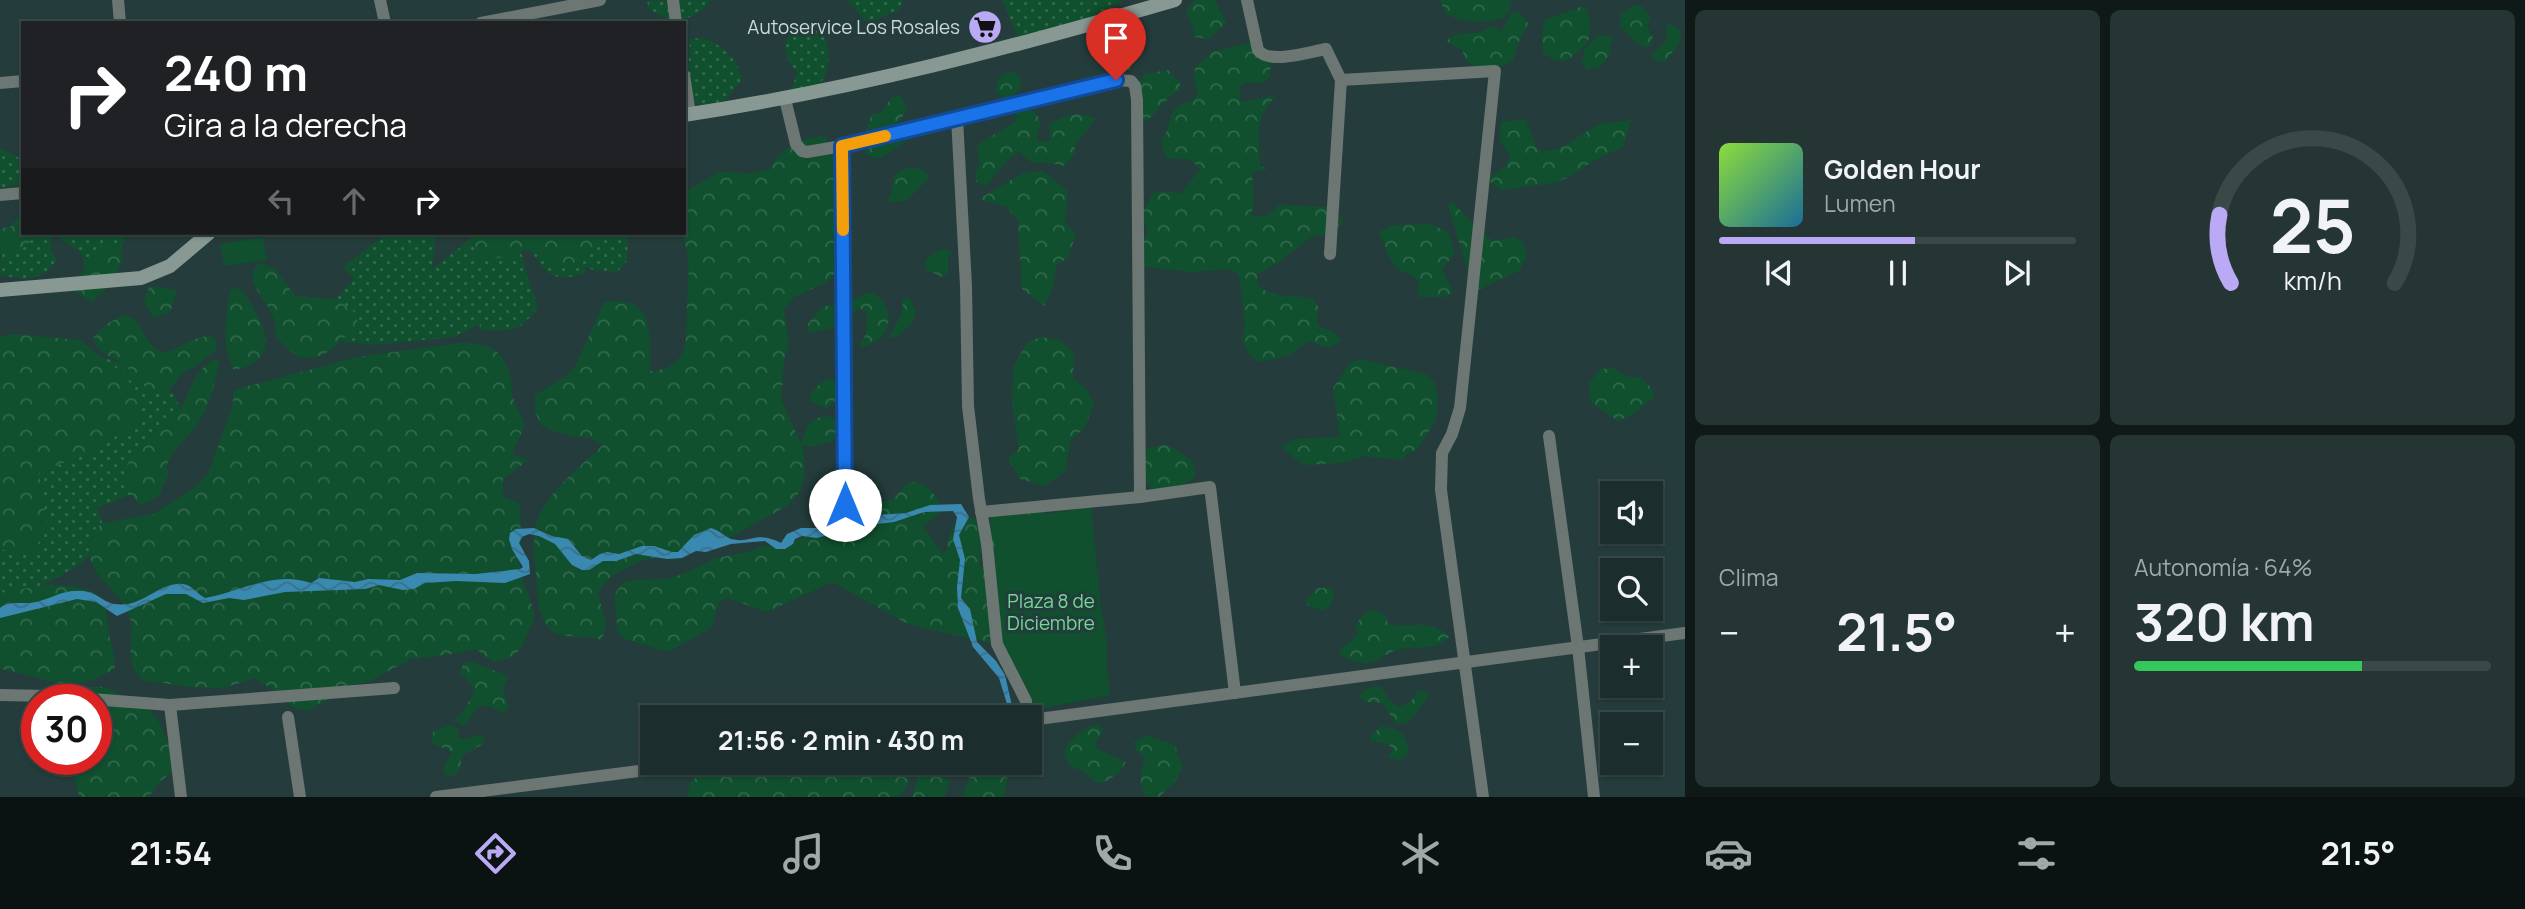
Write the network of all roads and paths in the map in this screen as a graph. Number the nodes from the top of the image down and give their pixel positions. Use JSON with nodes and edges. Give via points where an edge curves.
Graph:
{"nodes":[{"id":1,"x":118,"y":0,"type":"edge"},
{"id":2,"x":380,"y":0,"type":"edge"},
{"id":3,"x":600,"y":0,"type":"edge"},
{"id":4,"x":673,"y":0,"type":"edge"},
{"id":5,"x":1175,"y":0,"type":"edge"},
{"id":6,"x":1247,"y":0,"type":"edge"},
{"id":7,"x":120,"y":21,"type":"edge"},
{"id":8,"x":385,"y":21,"type":"edge"},
{"id":9,"x":491,"y":21,"type":"edge"},
{"id":10,"x":676,"y":21,"type":"edge"},
{"id":11,"x":1341,"y":80,"type":"junction"},
{"id":12,"x":21,"y":81,"type":"edge"},
{"id":13,"x":0,"y":83,"type":"edge"},
{"id":14,"x":785,"y":99,"type":"junction"},
{"id":15,"x":687,"y":114,"type":"edge"},
{"id":16,"x":957,"y":118,"type":"junction"},
{"id":17,"x":842,"y":146,"type":"junction"},
{"id":18,"x":21,"y":192,"type":"edge"},
{"id":19,"x":0,"y":195,"type":"edge"},
{"id":20,"x":207,"y":235,"type":"edge"},
{"id":21,"x":1330,"y":254,"type":"dead end"},
{"id":22,"x":0,"y":290,"type":"edge"},
{"id":23,"x":1549,"y":436,"type":"dead end"},
{"id":24,"x":1140,"y":497,"type":"junction"},
{"id":25,"x":845,"y":505,"type":"dead end"},
{"id":26,"x":981,"y":512,"type":"junction"},
{"id":27,"x":1685,"y":633,"type":"edge"},
{"id":28,"x":1578,"y":647,"type":"junction"},
{"id":29,"x":1465,"y":662,"type":"junction"},
{"id":30,"x":394,"y":688,"type":"dead end"},
{"id":31,"x":1235,"y":693,"type":"junction"},
{"id":32,"x":0,"y":695,"type":"edge"},
{"id":33,"x":170,"y":705,"type":"junction"},
{"id":34,"x":1027,"y":705,"type":"edge"},
{"id":35,"x":288,"y":716,"type":"dead end"},
{"id":36,"x":1042,"y":717,"type":"edge"},
{"id":37,"x":640,"y":771,"type":"edge"},
{"id":38,"x":181,"y":797,"type":"edge"},
{"id":39,"x":300,"y":797,"type":"edge"},
{"id":40,"x":436,"y":797,"type":"edge"},
{"id":41,"x":1483,"y":797,"type":"edge"},
{"id":42,"x":1594,"y":797,"type":"edge"}],
"edges":[{"from":1,"to":7,"type":"street"},
{"from":2,"to":8,"type":"street"},
{"from":3,"to":9,"type":"street"},
{"from":4,"to":10,"type":"street"},
{"from":5,"to":14,"type":"main road","via":[[1030,42]]},
{"from":6,"to":11,"type":"street","via":[[1261,55],[1273,59],[1326,49]]},
{"from":11,"to":21,"type":"street"},
{"from":11,"to":29,"type":"street","via":[[1496,71],[1460,408],[1442,453],[1441,490]]},
{"from":12,"to":13,"type":"street"},
{"from":14,"to":15,"type":"main road"},
{"from":14,"to":17,"type":"street","via":[[798,148],[807,152]]},
{"from":16,"to":17,"type":"street"},
{"from":16,"to":24,"type":"street","via":[[1116,80],[1132,81],[1135,86]]},
{"from":16,"to":26,"type":"street","via":[[968,406]]},
{"from":17,"to":25,"type":"street"},
{"from":18,"to":19,"type":"street"},
{"from":20,"to":22,"type":"main road","via":[[170,266],[141,278]]},
{"from":23,"to":28,"type":"street"},
{"from":24,"to":26,"type":"street"},
{"from":24,"to":31,"type":"street","via":[[1210,487]]},
{"from":26,"to":34,"type":"street","via":[[998,644]]},
{"from":27,"to":28,"type":"street"},
{"from":28,"to":29,"type":"street"},
{"from":28,"to":42,"type":"street"},
{"from":29,"to":31,"type":"street"},
{"from":29,"to":41,"type":"street"},
{"from":30,"to":33,"type":"street"},
{"from":31,"to":36,"type":"street"},
{"from":32,"to":33,"type":"street"},
{"from":33,"to":38,"type":"street"},
{"from":35,"to":39,"type":"street"},
{"from":37,"to":40,"type":"street"}]}
